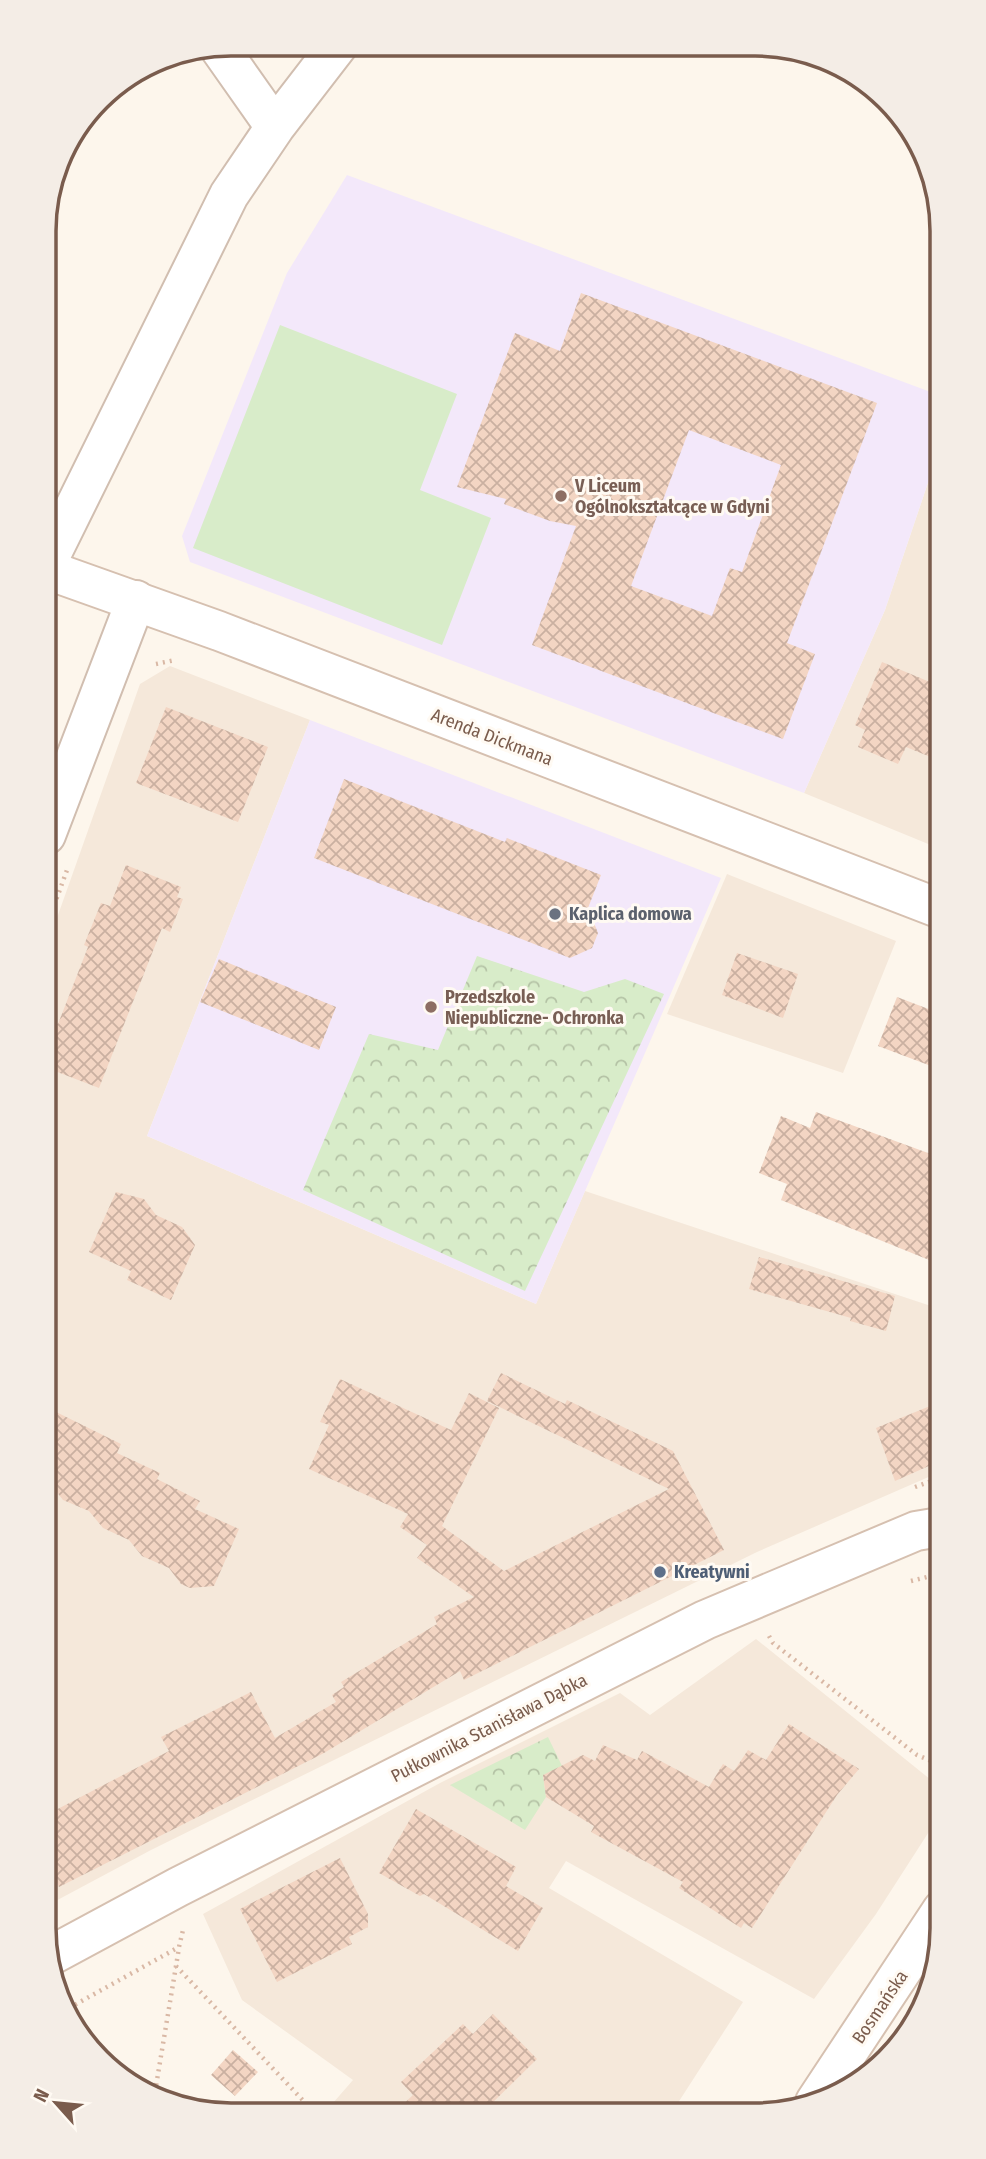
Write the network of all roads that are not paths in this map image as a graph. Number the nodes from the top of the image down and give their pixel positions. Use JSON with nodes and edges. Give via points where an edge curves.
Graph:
{"nodes":[{"id":1,"x":225,"y":56,"type":"edge"},
{"id":2,"x":331,"y":56,"type":"edge"},
{"id":3,"x":275,"y":127,"type":"junction"},
{"id":4,"x":56,"y":546,"type":"edge"},
{"id":5,"x":56,"y":572,"type":"edge"},
{"id":6,"x":136,"y":600,"type":"junction"},
{"id":7,"x":56,"y":809,"type":"edge"},
{"id":8,"x":930,"y":905,"type":"edge"},
{"id":9,"x":930,"y":1529,"type":"edge"},
{"id":10,"x":930,"y":1928,"type":"edge"},
{"id":11,"x":57,"y":1952,"type":"edge"},
{"id":12,"x":825,"y":2088,"type":"edge"}],
"edges":[{"from":1,"to":3,"type":"street"},
{"from":2,"to":3,"type":"street"},
{"from":3,"to":4,"type":"street","via":[[229,195]]},
{"from":5,"to":6,"type":"street","name":"Arenda Dickmana"},
{"from":6,"to":7,"type":"street"},
{"from":6,"to":8,"type":"street","name":"Arenda Dickmana"},
{"from":9,"to":11,"type":"street","name":"Pułkownika Stanisława Dąbka","via":[[705,1620]]},
{"from":10,"to":12,"type":"street","name":"Bosmańska"}]}
